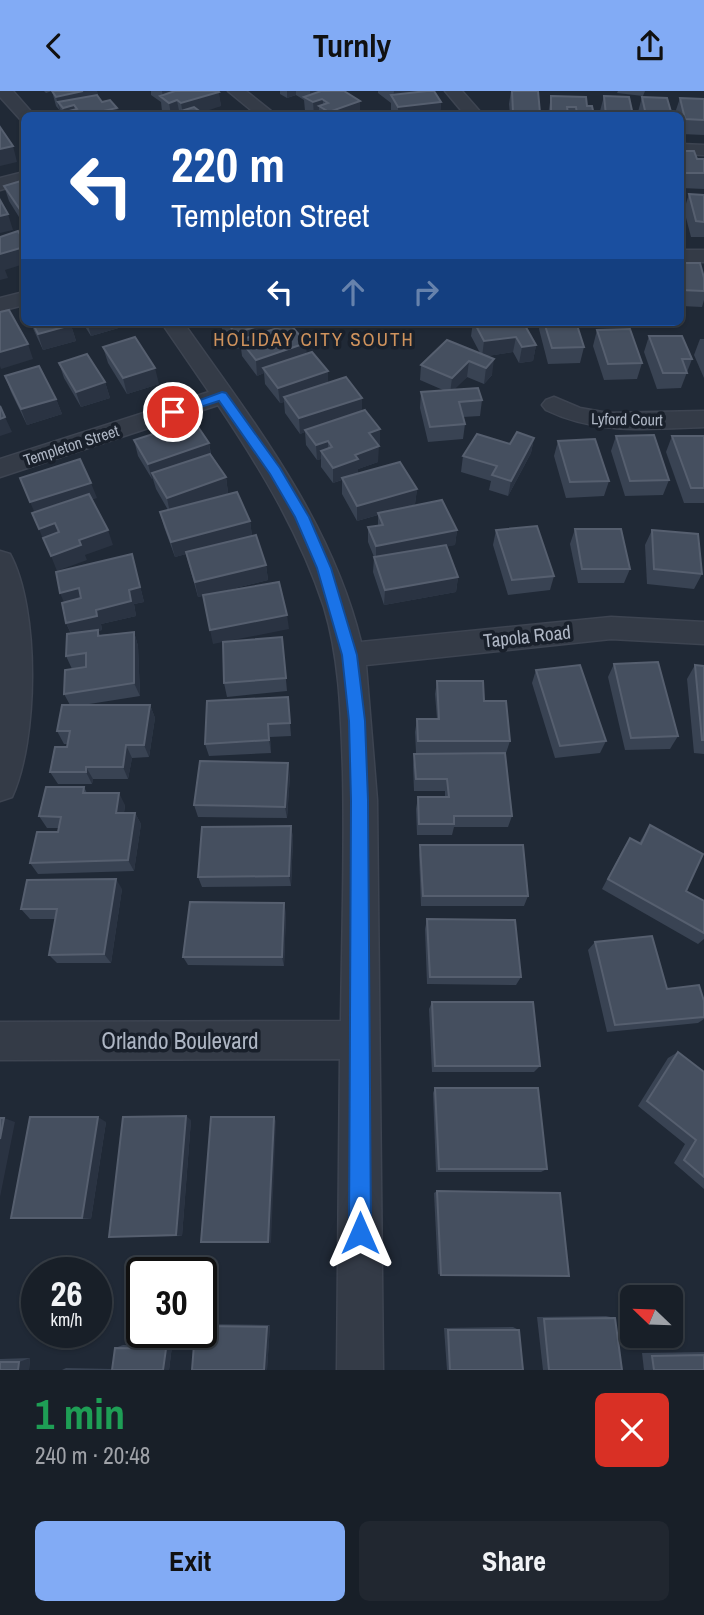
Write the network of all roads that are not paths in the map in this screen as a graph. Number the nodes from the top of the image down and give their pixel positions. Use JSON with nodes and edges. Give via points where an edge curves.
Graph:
{"nodes":[{"id":1,"x":5,"y":91,"type":"edge"},
{"id":2,"x":236,"y":91,"type":"edge"},
{"id":3,"x":453,"y":91,"type":"edge"},
{"id":4,"x":23,"y":112,"type":"edge"},
{"id":5,"x":263,"y":112,"type":"edge"},
{"id":6,"x":471,"y":112,"type":"edge"},
{"id":7,"x":684,"y":149,"type":"edge"},
{"id":8,"x":704,"y":150,"type":"edge"},
{"id":9,"x":21,"y":179,"type":"edge"},
{"id":10,"x":0,"y":184,"type":"edge"},
{"id":11,"x":684,"y":255,"type":"edge"},
{"id":12,"x":704,"y":256,"type":"edge"},
{"id":13,"x":21,"y":299,"type":"edge"},
{"id":14,"x":0,"y":305,"type":"edge"},
{"id":15,"x":175,"y":326,"type":"edge"},
{"id":16,"x":222,"y":396,"type":"junction"},
{"id":17,"x":554,"y":405,"type":"dead end"},
{"id":18,"x":704,"y":419,"type":"edge"},
{"id":19,"x":0,"y":468,"type":"edge"},
{"id":20,"x":0,"y":561,"type":"edge"},
{"id":21,"x":704,"y":633,"type":"edge"},
{"id":22,"x":350,"y":655,"type":"junction"},
{"id":23,"x":0,"y":787,"type":"edge"},
{"id":24,"x":359,"y":1040,"type":"junction"},
{"id":25,"x":0,"y":1041,"type":"edge"},
{"id":26,"x":360,"y":1370,"type":"edge"}],
"edges":[{"from":1,"to":4,"type":"street"},
{"from":2,"to":5,"type":"street"},
{"from":3,"to":6,"type":"street"},
{"from":7,"to":8,"type":"street"},
{"from":9,"to":10,"type":"street"},
{"from":11,"to":12,"type":"street"},
{"from":13,"to":14,"type":"street"},
{"from":15,"to":16,"type":"street"},
{"from":16,"to":19,"type":"street","name":"Templeton Street"},
{"from":16,"to":22,"type":"street","via":[[302,517],[324,568]]},
{"from":17,"to":18,"type":"street","name":"Lyford Court","via":[[572,415],[604,422]]},
{"from":20,"to":23,"type":"street","via":[[14,616],[18,678]]},
{"from":21,"to":22,"type":"street","name":"Tapola Road","via":[[611,628]]},
{"from":22,"to":24,"type":"street","via":[[360,800]]},
{"from":24,"to":25,"type":"street","name":"Orlando Boulevard"},
{"from":24,"to":26,"type":"street"}]}
